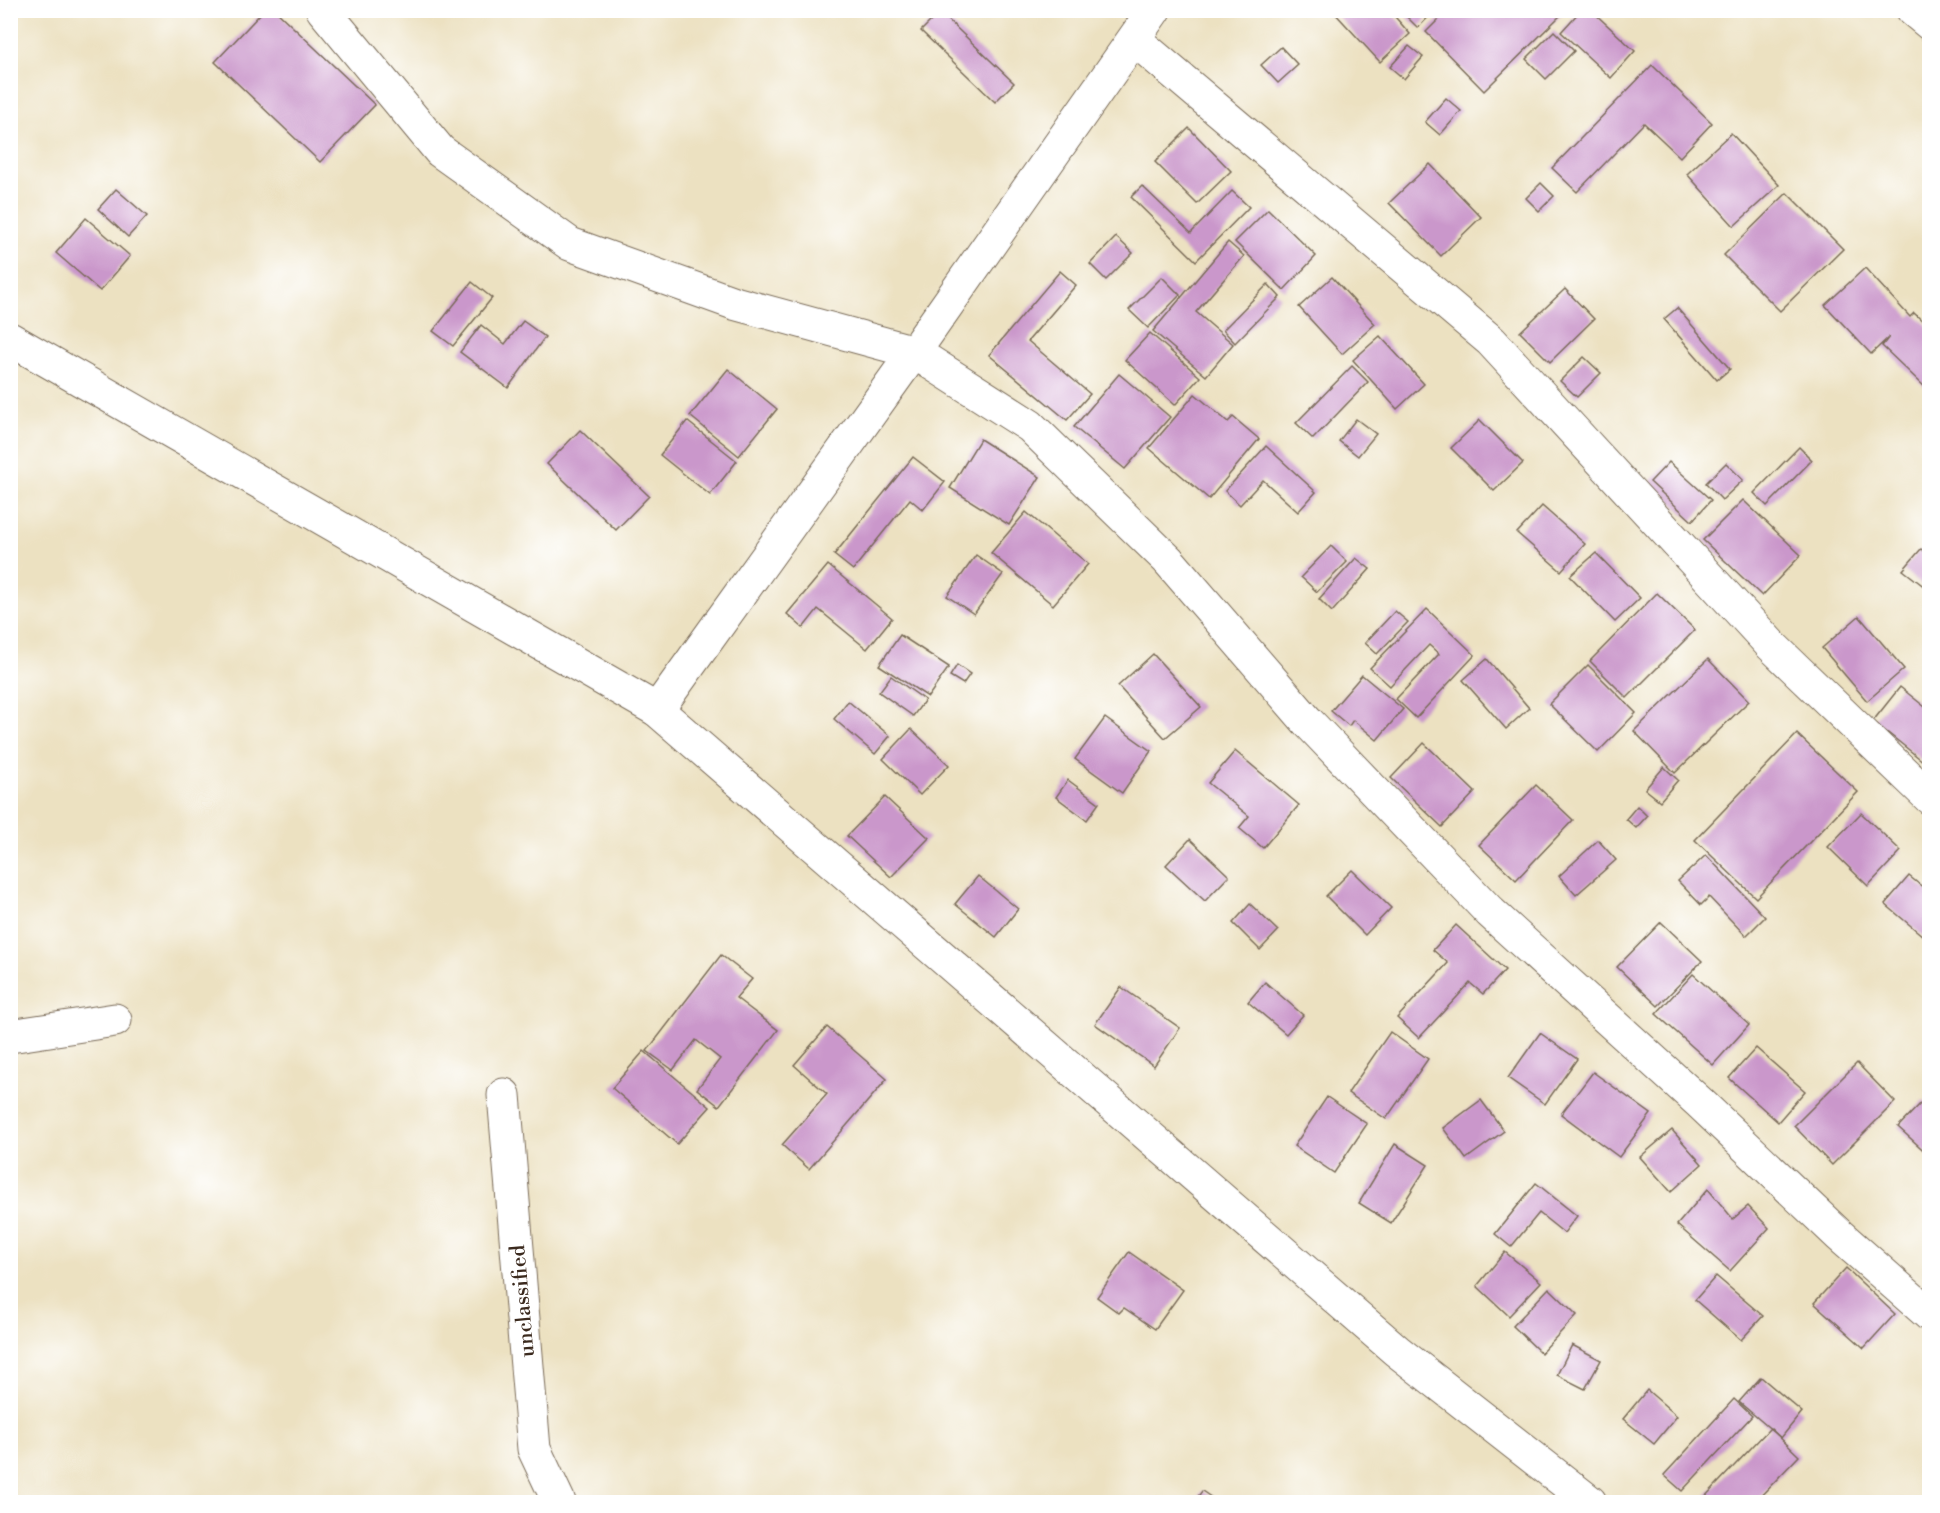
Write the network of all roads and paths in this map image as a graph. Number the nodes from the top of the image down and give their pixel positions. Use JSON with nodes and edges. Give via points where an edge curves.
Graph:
{"nodes":[{"id":1,"x":323,"y":10,"type":"edge"},
{"id":2,"x":1154,"y":10,"type":"edge"},
{"id":3,"x":1913,"y":10,"type":"edge"},
{"id":4,"x":1929,"y":24,"type":"edge"},
{"id":5,"x":1135,"y":40,"type":"junction"},
{"id":6,"x":10,"y":339,"type":"edge"},
{"id":7,"x":914,"y":352,"type":"junction"},
{"id":8,"x":657,"y":710,"type":"junction"},
{"id":9,"x":1929,"y":798,"type":"edge"},
{"id":10,"x":115,"y":1020,"type":"dead end"},
{"id":11,"x":10,"y":1036,"type":"edge"},
{"id":12,"x":504,"y":1095,"type":"dead end"},
{"id":13,"x":1929,"y":1315,"type":"edge"},
{"id":14,"x":559,"y":1503,"type":"edge"},
{"id":15,"x":1590,"y":1503,"type":"edge"}],
"edges":[{"from":1,"to":7,"type":"street","via":[[440,151],[570,244],[734,303]]},
{"from":2,"to":5,"type":"street"},
{"from":3,"to":4,"type":"street"},
{"from":5,"to":7,"type":"street"},
{"from":5,"to":9,"type":"street","via":[[1491,341],[1771,645]]},
{"from":6,"to":8,"type":"street"},
{"from":7,"to":8,"type":"street"},
{"from":7,"to":13,"type":"street","via":[[1030,426],[1168,560],[1307,721],[1490,912]]},
{"from":8,"to":15,"type":"street","via":[[1397,1351]]},
{"from":10,"to":11,"type":"street"},
{"from":12,"to":14,"type":"street","name":"unclassified","via":[[534,1449]]}]}
